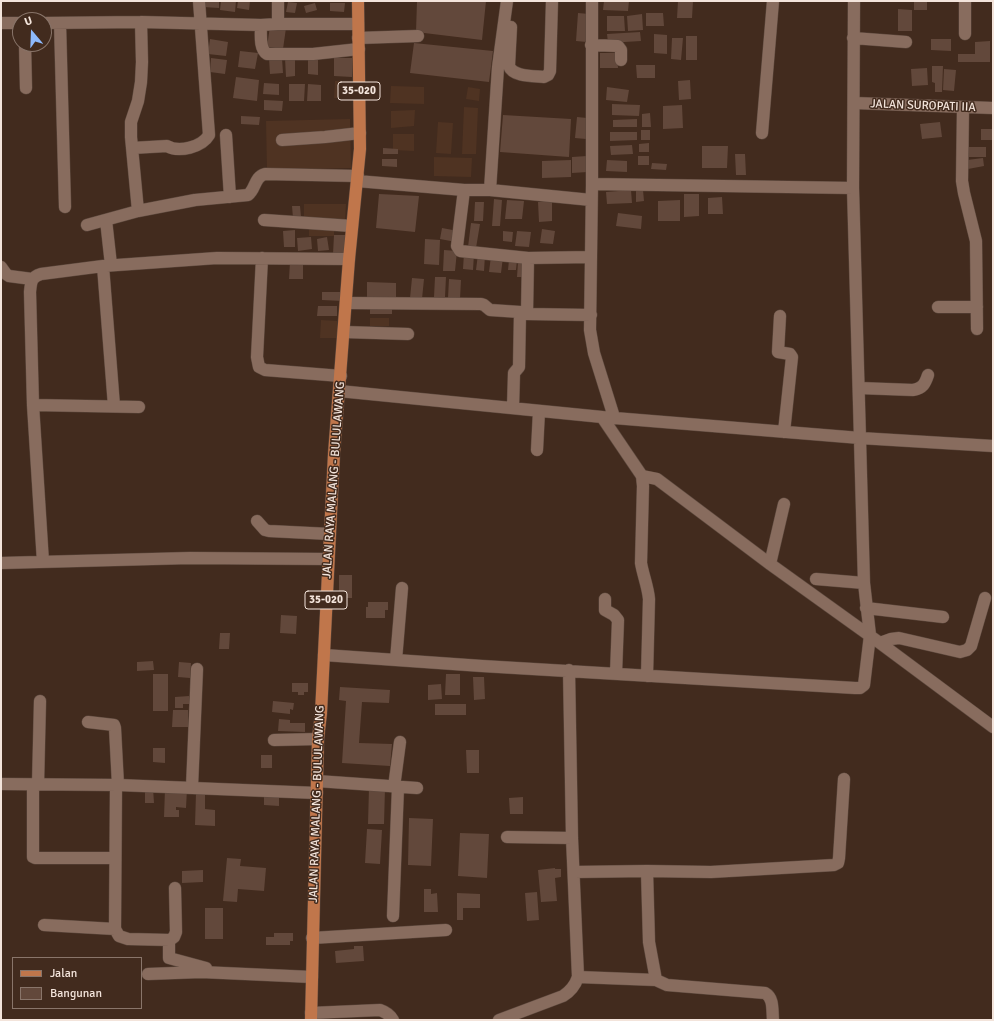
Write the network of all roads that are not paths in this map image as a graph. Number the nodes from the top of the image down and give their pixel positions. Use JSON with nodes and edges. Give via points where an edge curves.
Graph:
{"nodes":[{"id":1,"x":199,"y":1,"type":"edge"},
{"id":2,"x":278,"y":1,"type":"edge"},
{"id":3,"x":358,"y":1,"type":"edge"},
{"id":4,"x":507,"y":1,"type":"edge"},
{"id":5,"x":512,"y":1,"type":"edge"},
{"id":6,"x":552,"y":1,"type":"edge"},
{"id":7,"x":592,"y":1,"type":"edge"},
{"id":8,"x":773,"y":1,"type":"edge"},
{"id":9,"x":854,"y":1,"type":"edge"},
{"id":10,"x":965,"y":1,"type":"edge"},
{"id":11,"x":141,"y":22,"type":"junction"},
{"id":12,"x":1,"y":23,"type":"edge"},
{"id":13,"x":12,"y":23,"type":"edge"},
{"id":14,"x":52,"y":23,"type":"edge"},
{"id":15,"x":60,"y":23,"type":"junction"},
{"id":16,"x":201,"y":24,"type":"junction"},
{"id":17,"x":278,"y":24,"type":"junction"},
{"id":18,"x":358,"y":24,"type":"junction"},
{"id":19,"x":261,"y":25,"type":"junction"},
{"id":20,"x":965,"y":34,"type":"dead end"},
{"id":21,"x":418,"y":36,"type":"dead end"},
{"id":22,"x":853,"y":38,"type":"junction"},
{"id":23,"x":906,"y":42,"type":"dead end"},
{"id":24,"x":358,"y":44,"type":"junction"},
{"id":25,"x":592,"y":45,"type":"junction"},
{"id":26,"x":25,"y":52,"type":"edge"},
{"id":27,"x":621,"y":60,"type":"dead end"},
{"id":28,"x":26,"y":88,"type":"dead end"},
{"id":29,"x":854,"y":103,"type":"junction"},
{"id":30,"x":963,"y":108,"type":"junction"},
{"id":31,"x":993,"y":108,"type":"edge"},
{"id":32,"x":762,"y":133,"type":"dead end"},
{"id":33,"x":360,"y":134,"type":"junction"},
{"id":34,"x":226,"y":135,"type":"dead end"},
{"id":35,"x":282,"y":140,"type":"dead end"},
{"id":36,"x":132,"y":148,"type":"junction"},
{"id":37,"x":358,"y":178,"type":"junction"},
{"id":38,"x":592,"y":184,"type":"junction"},
{"id":39,"x":853,"y":188,"type":"junction"},
{"id":40,"x":464,"y":190,"type":"junction"},
{"id":41,"x":490,"y":190,"type":"junction"},
{"id":42,"x":230,"y":197,"type":"junction"},
{"id":43,"x":591,"y":200,"type":"junction"},
{"id":44,"x":65,"y":207,"type":"dead end"},
{"id":45,"x":138,"y":211,"type":"junction"},
{"id":46,"x":106,"y":220,"type":"junction"},
{"id":47,"x":264,"y":220,"type":"dead end"},
{"id":48,"x":87,"y":225,"type":"dead end"},
{"id":49,"x":352,"y":226,"type":"junction"},
{"id":50,"x":591,"y":257,"type":"junction"},
{"id":51,"x":262,"y":258,"type":"junction"},
{"id":52,"x":528,"y":258,"type":"junction"},
{"id":53,"x":349,"y":259,"type":"junction"},
{"id":54,"x":107,"y":266,"type":"junction"},
{"id":55,"x":1,"y":267,"type":"edge"},
{"id":56,"x":32,"y":279,"type":"junction"},
{"id":57,"x":346,"y":303,"type":"junction"},
{"id":58,"x":977,"y":307,"type":"junction"},
{"id":59,"x":938,"y":308,"type":"dead end"},
{"id":60,"x":523,"y":313,"type":"junction"},
{"id":61,"x":591,"y":315,"type":"junction"},
{"id":62,"x":780,"y":316,"type":"dead end"},
{"id":63,"x":977,"y":329,"type":"dead end"},
{"id":64,"x":344,"y":332,"type":"junction"},
{"id":65,"x":408,"y":334,"type":"dead end"},
{"id":66,"x":928,"y":375,"type":"dead end"},
{"id":67,"x":341,"y":376,"type":"junction"},
{"id":68,"x":859,"y":388,"type":"junction"},
{"id":69,"x":340,"y":392,"type":"junction"},
{"id":70,"x":33,"y":405,"type":"junction"},
{"id":71,"x":114,"y":406,"type":"junction"},
{"id":72,"x":139,"y":407,"type":"dead end"},
{"id":73,"x":513,"y":408,"type":"junction"},
{"id":74,"x":539,"y":411,"type":"junction"},
{"id":75,"x":602,"y":417,"type":"junction"},
{"id":76,"x":614,"y":417,"type":"junction"},
{"id":77,"x":784,"y":432,"type":"junction"},
{"id":78,"x":860,"y":438,"type":"junction"},
{"id":79,"x":993,"y":446,"type":"edge"},
{"id":80,"x":537,"y":450,"type":"dead end"},
{"id":81,"x":642,"y":476,"type":"junction"},
{"id":82,"x":784,"y":504,"type":"dead end"},
{"id":83,"x":257,"y":521,"type":"dead end"},
{"id":84,"x":330,"y":534,"type":"junction"},
{"id":85,"x":328,"y":559,"type":"junction"},
{"id":86,"x":43,"y":562,"type":"junction"},
{"id":87,"x":1,"y":563,"type":"edge"},
{"id":88,"x":770,"y":564,"type":"junction"},
{"id":89,"x":816,"y":579,"type":"dead end"},
{"id":90,"x":864,"y":583,"type":"junction"},
{"id":91,"x":402,"y":588,"type":"dead end"},
{"id":92,"x":985,"y":598,"type":"dead end"},
{"id":93,"x":604,"y":599,"type":"dead end"},
{"id":94,"x":866,"y":608,"type":"junction"},
{"id":95,"x":943,"y":617,"type":"dead end"},
{"id":96,"x":870,"y":635,"type":"junction"},
{"id":97,"x":880,"y":643,"type":"junction"},
{"id":98,"x":324,"y":655,"type":"junction"},
{"id":99,"x":396,"y":660,"type":"junction"},
{"id":100,"x":197,"y":669,"type":"dead end"},
{"id":101,"x":569,"y":670,"type":"junction"},
{"id":102,"x":616,"y":674,"type":"junction"},
{"id":103,"x":647,"y":676,"type":"junction"},
{"id":104,"x":40,"y":701,"type":"dead end"},
{"id":105,"x":88,"y":722,"type":"dead end"},
{"id":106,"x":993,"y":727,"type":"edge"},
{"id":107,"x":274,"y":740,"type":"dead end"},
{"id":108,"x":318,"y":740,"type":"junction"},
{"id":109,"x":400,"y":742,"type":"dead end"},
{"id":110,"x":844,"y":779,"type":"dead end"},
{"id":111,"x":1,"y":784,"type":"edge"},
{"id":112,"x":36,"y":785,"type":"junction"},
{"id":113,"x":117,"y":785,"type":"junction"},
{"id":114,"x":192,"y":787,"type":"junction"},
{"id":115,"x":317,"y":787,"type":"junction"},
{"id":116,"x":396,"y":787,"type":"junction"},
{"id":117,"x":417,"y":788,"type":"dead end"},
{"id":118,"x":507,"y":837,"type":"dead end"},
{"id":119,"x":572,"y":838,"type":"junction"},
{"id":120,"x":115,"y":858,"type":"junction"},
{"id":121,"x":648,"y":871,"type":"junction"},
{"id":122,"x":574,"y":872,"type":"junction"},
{"id":123,"x":176,"y":888,"type":"dead end"},
{"id":124,"x":393,"y":916,"type":"dead end"},
{"id":125,"x":44,"y":925,"type":"dead end"},
{"id":126,"x":115,"y":929,"type":"junction"},
{"id":127,"x":446,"y":930,"type":"dead end"},
{"id":128,"x":312,"y":938,"type":"junction"},
{"id":129,"x":169,"y":940,"type":"junction"},
{"id":130,"x":227,"y":973,"type":"junction"},
{"id":131,"x":148,"y":974,"type":"dead end"},
{"id":132,"x":312,"y":977,"type":"junction"},
{"id":133,"x":578,"y":977,"type":"junction"},
{"id":134,"x":656,"y":980,"type":"junction"},
{"id":135,"x":311,"y":1016,"type":"edge"},
{"id":136,"x":393,"y":1020,"type":"edge"},
{"id":137,"x":499,"y":1020,"type":"edge"},
{"id":138,"x":773,"y":1020,"type":"edge"}],
"edges":[{"from":1,"to":16,"type":"street"},
{"from":2,"to":17,"type":"street"},
{"from":3,"to":18,"type":"main road","number":"35-020"},
{"from":4,"to":41,"type":"street","via":[[497,81]]},
{"from":5,"to":6,"type":"street","via":[[509,66],[515,73],[544,77],[550,71]]},
{"from":7,"to":25,"type":"street"},
{"from":8,"to":32,"type":"street"},
{"from":9,"to":22,"type":"street"},
{"from":10,"to":20,"type":"street"},
{"from":11,"to":15,"type":"street"},
{"from":11,"to":16,"type":"street"},
{"from":11,"to":36,"type":"street","via":[[142,62],[138,101],[131,122]]},
{"from":12,"to":13,"type":"street"},
{"from":14,"to":15,"type":"street"},
{"from":15,"to":44,"type":"street"},
{"from":16,"to":19,"type":"street"},
{"from":16,"to":36,"type":"street","via":[[208,138],[188,148]]},
{"from":17,"to":18,"type":"street"},
{"from":17,"to":19,"type":"street"},
{"from":18,"to":24,"type":"main road","number":"35-020"},
{"from":19,"to":24,"type":"street","via":[[262,48],[267,54],[313,54]]},
{"from":21,"to":24,"type":"street"},
{"from":22,"to":23,"type":"street"},
{"from":22,"to":29,"type":"street"},
{"from":24,"to":33,"type":"main road","number":"35-020"},
{"from":25,"to":27,"type":"street","via":[[618,46],[621,50]]},
{"from":25,"to":38,"type":"street"},
{"from":26,"to":28,"type":"street"},
{"from":29,"to":30,"type":"street","name":"JALAN SUROPATI IIA"},
{"from":29,"to":39,"type":"street"},
{"from":30,"to":31,"type":"street","name":"JALAN SUROPATI IIA"},
{"from":30,"to":58,"type":"street","via":[[962,181],[976,241]]},
{"from":33,"to":35,"type":"street"},
{"from":33,"to":37,"type":"main road","number":"35-020"},
{"from":34,"to":42,"type":"street"},
{"from":36,"to":45,"type":"street"},
{"from":37,"to":40,"type":"street"},
{"from":37,"to":42,"type":"street","via":[[265,174],[258,178],[248,195]]},
{"from":37,"to":49,"type":"main road","name":"JALAN RAYA MALANG - BULULAWANG","number":"35-020"},
{"from":38,"to":39,"type":"street"},
{"from":38,"to":43,"type":"street"},
{"from":39,"to":68,"type":"street"},
{"from":40,"to":41,"type":"street"},
{"from":40,"to":52,"type":"street","via":[[458,250]]},
{"from":41,"to":43,"type":"street"},
{"from":42,"to":45,"type":"street","via":[[195,200]]},
{"from":43,"to":50,"type":"street"},
{"from":45,"to":46,"type":"street"},
{"from":46,"to":48,"type":"street"},
{"from":46,"to":54,"type":"street"},
{"from":47,"to":49,"type":"street"},
{"from":49,"to":53,"type":"main road","name":"JALAN RAYA MALANG - BULULAWANG","number":"35-020"},
{"from":50,"to":52,"type":"street"},
{"from":50,"to":61,"type":"street"},
{"from":51,"to":53,"type":"street"},
{"from":51,"to":54,"type":"street","via":[[217,258]]},
{"from":51,"to":67,"type":"street","via":[[257,356],[259,367],[265,370]]},
{"from":52,"to":60,"type":"street"},
{"from":53,"to":57,"type":"main road","name":"JALAN RAYA MALANG - BULULAWANG","number":"35-020"},
{"from":54,"to":56,"type":"street","via":[[41,274]]},
{"from":54,"to":71,"type":"street"},
{"from":55,"to":56,"type":"street","via":[[9,276]]},
{"from":56,"to":70,"type":"street","via":[[30,292]]},
{"from":57,"to":60,"type":"street","via":[[481,304],[490,310]]},
{"from":57,"to":64,"type":"main road","name":"JALAN RAYA MALANG - BULULAWANG","number":"35-020"},
{"from":58,"to":59,"type":"street"},
{"from":58,"to":63,"type":"street"},
{"from":60,"to":61,"type":"street"},
{"from":60,"to":73,"type":"street","via":[[520,367],[514,373]]},
{"from":61,"to":76,"type":"street","via":[[590,330],[594,353]]},
{"from":62,"to":77,"type":"street","via":[[778,352],[790,354],[792,357]]},
{"from":64,"to":65,"type":"street"},
{"from":64,"to":67,"type":"main road","name":"JALAN RAYA MALANG - BULULAWANG","number":"35-020"},
{"from":66,"to":68,"type":"street","via":[[924,385],[913,390]]},
{"from":67,"to":69,"type":"main road","name":"JALAN RAYA MALANG - BULULAWANG","number":"35-020"},
{"from":68,"to":78,"type":"street"},
{"from":69,"to":73,"type":"street"},
{"from":69,"to":84,"type":"main road","name":"JALAN RAYA MALANG - BULULAWANG","number":"35-020"},
{"from":70,"to":71,"type":"street"},
{"from":70,"to":86,"type":"street"},
{"from":71,"to":72,"type":"street"},
{"from":73,"to":74,"type":"street"},
{"from":74,"to":75,"type":"street"},
{"from":74,"to":80,"type":"street"},
{"from":75,"to":76,"type":"street"},
{"from":75,"to":81,"type":"street"},
{"from":76,"to":77,"type":"street"},
{"from":77,"to":78,"type":"street"},
{"from":78,"to":79,"type":"street"},
{"from":78,"to":90,"type":"street"},
{"from":81,"to":88,"type":"street","via":[[657,479]]},
{"from":81,"to":103,"type":"street","via":[[641,563],[649,599]]},
{"from":82,"to":88,"type":"street"},
{"from":83,"to":84,"type":"street","via":[[269,531]]},
{"from":84,"to":85,"type":"main road","name":"JALAN RAYA MALANG - BULULAWANG","number":"35-020"},
{"from":85,"to":86,"type":"street","via":[[190,558]]},
{"from":85,"to":98,"type":"main road","name":"JALAN RAYA MALANG - BULULAWANG","number":"35-020"},
{"from":86,"to":87,"type":"street"},
{"from":88,"to":96,"type":"street"},
{"from":89,"to":90,"type":"street"},
{"from":90,"to":94,"type":"street"},
{"from":91,"to":99,"type":"street"},
{"from":92,"to":97,"type":"street","via":[[971,646],[967,650],[960,652],[899,638]]},
{"from":93,"to":102,"type":"street","via":[[605,610],[618,620]]},
{"from":94,"to":95,"type":"street"},
{"from":94,"to":96,"type":"street"},
{"from":96,"to":97,"type":"street"},
{"from":96,"to":103,"type":"street","via":[[864,684],[860,688]]},
{"from":97,"to":106,"type":"street"},
{"from":98,"to":99,"type":"street"},
{"from":98,"to":108,"type":"main road","name":"JALAN RAYA MALANG - BULULAWANG","number":"35-020"},
{"from":99,"to":101,"type":"street"},
{"from":100,"to":114,"type":"street"},
{"from":101,"to":102,"type":"street"},
{"from":101,"to":119,"type":"street"},
{"from":102,"to":103,"type":"street"},
{"from":104,"to":112,"type":"street"},
{"from":105,"to":113,"type":"street","via":[[114,725]]},
{"from":107,"to":108,"type":"street"},
{"from":108,"to":115,"type":"main road","name":"JALAN RAYA MALANG - BULULAWANG","number":"35-020"},
{"from":109,"to":116,"type":"street"},
{"from":110,"to":121,"type":"street","via":[[839,858],[834,866],[711,872]]},
{"from":111,"to":112,"type":"street"},
{"from":112,"to":113,"type":"street"},
{"from":112,"to":120,"type":"street","via":[[33,856],[35,858]]},
{"from":113,"to":114,"type":"street"},
{"from":113,"to":120,"type":"street"},
{"from":114,"to":115,"type":"street"},
{"from":115,"to":116,"type":"street"},
{"from":115,"to":128,"type":"main road","name":"JALAN RAYA MALANG - BULULAWANG","number":"35-020"},
{"from":116,"to":117,"type":"street"},
{"from":116,"to":124,"type":"street"},
{"from":118,"to":119,"type":"street"},
{"from":119,"to":122,"type":"street"},
{"from":120,"to":126,"type":"street"},
{"from":121,"to":122,"type":"street"},
{"from":121,"to":134,"type":"street","via":[[649,942]]},
{"from":122,"to":133,"type":"street"},
{"from":123,"to":129,"type":"street","via":[[176,932]]},
{"from":125,"to":126,"type":"street"},
{"from":126,"to":129,"type":"street","via":[[119,936],[128,939]]},
{"from":127,"to":128,"type":"street"},
{"from":128,"to":132,"type":"main road","name":"JALAN RAYA MALANG - BULULAWANG","number":"35-020"},
{"from":129,"to":130,"type":"street","via":[[169,958]]},
{"from":130,"to":131,"type":"street"},
{"from":130,"to":132,"type":"street"},
{"from":132,"to":135,"type":"main road","name":"JALAN RAYA MALANG - BULULAWANG","number":"35-020"},
{"from":133,"to":134,"type":"street"},
{"from":133,"to":137,"type":"street","via":[[575,986],[563,996]]},
{"from":134,"to":138,"type":"street","via":[[667,985],[764,993],[771,999]]},
{"from":135,"to":136,"type":"street","via":[[380,1010]]}]}
